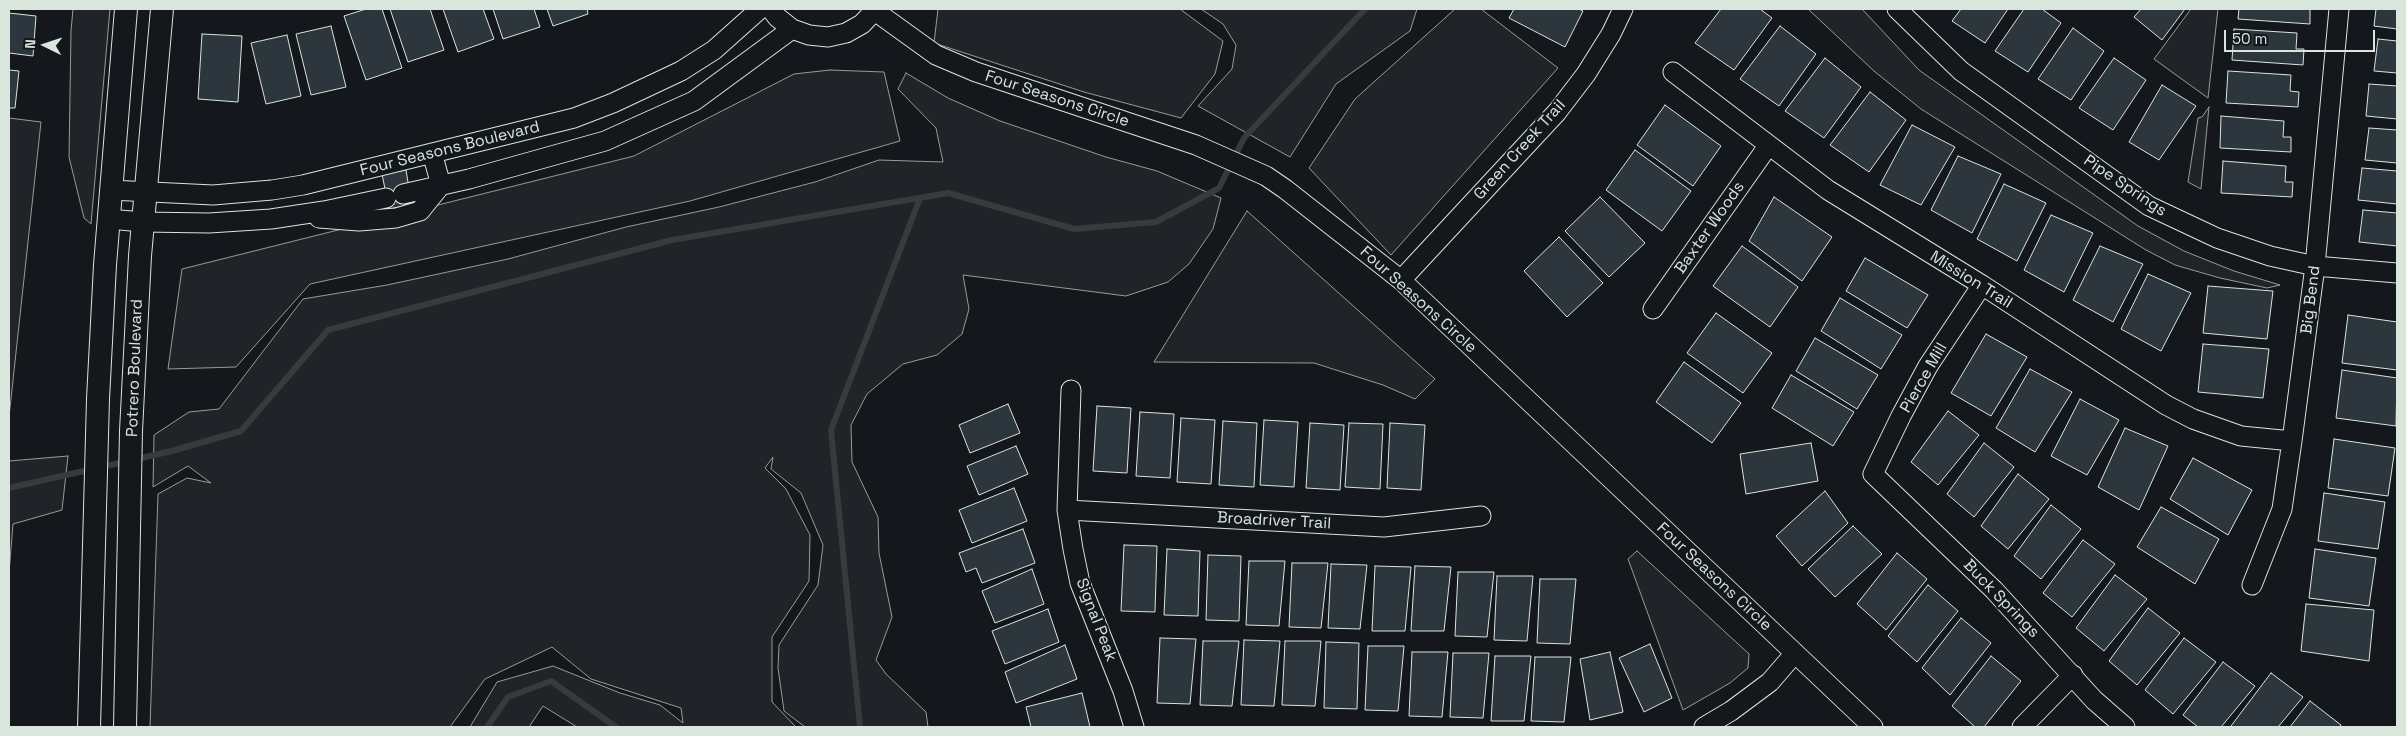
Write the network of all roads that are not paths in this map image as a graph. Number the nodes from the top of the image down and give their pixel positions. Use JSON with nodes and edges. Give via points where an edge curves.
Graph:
{"nodes":[{"id":1,"x":126,"y":9,"type":"edge"},
{"id":2,"x":162,"y":9,"type":"edge"},
{"id":3,"x":760,"y":9,"type":"edge"},
{"id":4,"x":772,"y":9,"type":"edge"},
{"id":5,"x":1623,"y":9,"type":"edge"},
{"id":6,"x":1897,"y":9,"type":"edge"},
{"id":7,"x":2339,"y":9,"type":"edge"},
{"id":8,"x":876,"y":10,"type":"edge"},
{"id":9,"x":792,"y":29,"type":"junction"},
{"id":10,"x":1673,"y":72,"type":"dead end"},
{"id":11,"x":1768,"y":146,"type":"junction"},
{"id":12,"x":432,"y":153,"type":"junction"},
{"id":13,"x":337,"y":177,"type":"junction"},
{"id":14,"x":441,"y":185,"type":"junction"},
{"id":15,"x":110,"y":190,"type":"junction"},
{"id":16,"x":145,"y":192,"type":"junction"},
{"id":17,"x":345,"y":207,"type":"junction"},
{"id":18,"x":290,"y":216,"type":"junction"},
{"id":19,"x":108,"y":219,"type":"junction"},
{"id":20,"x":143,"y":222,"type":"junction"},
{"id":21,"x":2315,"y":266,"type":"junction"},
{"id":22,"x":2397,"y":273,"type":"edge"},
{"id":23,"x":1401,"y":280,"type":"junction"},
{"id":24,"x":1982,"y":285,"type":"junction"},
{"id":25,"x":1653,"y":309,"type":"dead end"},
{"id":26,"x":1071,"y":390,"type":"dead end"},
{"id":27,"x":2292,"y":440,"type":"junction"},
{"id":28,"x":1873,"y":474,"type":"joint"},
{"id":29,"x":1067,"y":510,"type":"junction"},
{"id":30,"x":1481,"y":516,"type":"dead end"},
{"id":31,"x":2252,"y":585,"type":"dead end"},
{"id":32,"x":1795,"y":653,"type":"junction"},
{"id":33,"x":2073,"y":675,"type":"junction"},
{"id":34,"x":89,"y":727,"type":"edge"},
{"id":35,"x":125,"y":727,"type":"edge"},
{"id":36,"x":1134,"y":727,"type":"edge"},
{"id":37,"x":1704,"y":727,"type":"edge"},
{"id":38,"x":1873,"y":727,"type":"edge"},
{"id":39,"x":2022,"y":727,"type":"edge"},
{"id":40,"x":2125,"y":727,"type":"edge"}],
"edges":[{"from":1,"to":15,"type":"street"},
{"from":2,"to":16,"type":"street","name":"Potrero Boulevard"},
{"from":3,"to":12,"type":"street","name":"Four Seasons Boulevard","via":[[714,50],[681,71],[613,103],[566,120]]},
{"from":4,"to":9,"type":"street","name":"Four Seasons Circle"},
{"from":5,"to":23,"type":"street","name":"Green Creek Trail","via":[[1612,34],[1557,112]]},
{"from":6,"to":21,"type":"street","name":"Pipe Springs","via":[[1961,71],[2149,206],[2217,238],[2270,256]]},
{"from":7,"to":21,"type":"street","name":"Big Bend"},
{"from":8,"to":9,"type":"street","name":"Four Seasons Circle","via":[[862,24],[846,33],[828,37]]},
{"from":8,"to":23,"type":"street","name":"Four Seasons Circle","via":[[936,55],[976,72],[1196,145],[1266,176]]},
{"from":9,"to":14,"type":"street","name":"Four Seasons Boulevard","via":[[694,102],[605,141]]},
{"from":10,"to":11,"type":"street","name":"Mission Trail"},
{"from":11,"to":24,"type":"street","name":"Mission Trail","via":[[1828,190]]},
{"from":11,"to":25,"type":"street","name":"Baxter Woods"},
{"from":12,"to":13,"type":"street","name":"Four Seasons Boulevard"},
{"from":12,"to":14,"type":"street"},
{"from":13,"to":16,"type":"street","name":"Four Seasons Boulevard","via":[[296,187],[243,193]]},
{"from":13,"to":17,"type":"street"},
{"from":14,"to":17,"type":"street","name":"Four Seasons Boulevard"},
{"from":14,"to":18,"type":"street","name":"Four Seasons Boulevard","via":[[420,211],[396,218],[359,222]]},
{"from":15,"to":16,"type":"street","name":"Four Seasons Boulevard"},
{"from":15,"to":19,"type":"street"},
{"from":16,"to":20,"type":"street","name":"Potrero Boulevard"},
{"from":17,"to":18,"type":"street","name":"Four Seasons Boulevard"},
{"from":18,"to":20,"type":"street","name":"Four Seasons Boulevard","via":[[209,223]]},
{"from":19,"to":20,"type":"street","name":"Four Seasons Boulevard"},
{"from":19,"to":34,"type":"street","via":[[97,438]]},
{"from":20,"to":35,"type":"street","name":"Potrero Boulevard","via":[[131,431]]},
{"from":21,"to":22,"type":"street","name":"Pipe Springs"},
{"from":21,"to":27,"type":"street","name":"Big Bend"},
{"from":23,"to":32,"type":"street","name":"Four Seasons Circle"},
{"from":24,"to":27,"type":"street","name":"Mission Trail","via":[[2193,419],[2241,436]]},
{"from":24,"to":28,"type":"street","name":"Pierce Mill","via":[[1928,366]]},
{"from":26,"to":29,"type":"street","name":"Signal Peak"},
{"from":27,"to":31,"type":"street","name":"Big Bend","via":[[2282,509]]},
{"from":28,"to":33,"type":"street","name":"Buck Springs","via":[[1994,590]]},
{"from":29,"to":30,"type":"street","name":"Broadriver Trail","via":[[1384,528]]},
{"from":29,"to":36,"type":"street","name":"Signal Peak","via":[[1080,583],[1124,691]]},
{"from":32,"to":37,"type":"street","via":[[1770,682],[1731,712]]},
{"from":32,"to":38,"type":"street","name":"Four Seasons Circle"},
{"from":33,"to":39,"type":"street"},
{"from":33,"to":40,"type":"street","name":"Buck Springs","via":[[2094,700]]}]}
